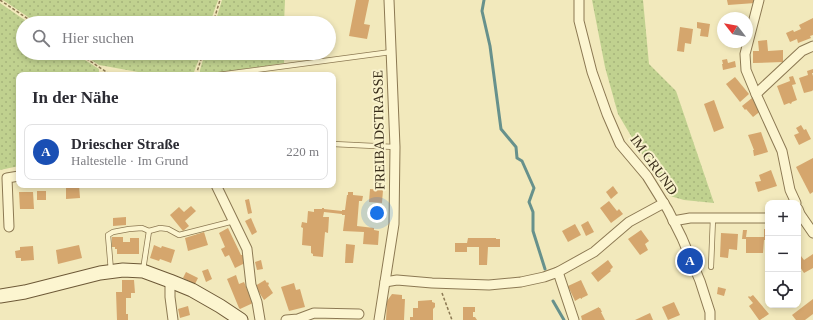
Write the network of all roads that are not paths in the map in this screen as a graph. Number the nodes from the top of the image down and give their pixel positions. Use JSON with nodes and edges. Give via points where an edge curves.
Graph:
{"nodes":[{"id":1,"x":389,"y":0,"type":"edge"},
{"id":2,"x":579,"y":0,"type":"edge"},
{"id":3,"x":759,"y":0,"type":"edge"},
{"id":4,"x":813,"y":46,"type":"edge"},
{"id":5,"x":391,"y":52,"type":"junction"},
{"id":6,"x":336,"y":59,"type":"edge"},
{"id":7,"x":331,"y":60,"type":"edge"},
{"id":8,"x":241,"y":72,"type":"edge"},
{"id":9,"x":756,"y":94,"type":"junction"},
{"id":10,"x":336,"y":144,"type":"edge"},
{"id":11,"x":395,"y":147,"type":"junction"},
{"id":12,"x":16,"y":177,"type":"edge"},
{"id":13,"x":3,"y":179,"type":"edge"},
{"id":14,"x":218,"y":188,"type":"edge"},
{"id":15,"x":795,"y":200,"type":"edge"},
{"id":16,"x":664,"y":203,"type":"junction"},
{"id":17,"x":801,"y":216,"type":"edge"},
{"id":18,"x":713,"y":218,"type":"junction"},
{"id":19,"x":765,"y":218,"type":"edge"},
{"id":20,"x":234,"y":221,"type":"junction"},
{"id":21,"x":673,"y":221,"type":"junction"},
{"id":22,"x":9,"y":226,"type":"dead end"},
{"id":23,"x":149,"y":231,"type":"junction"},
{"id":24,"x":813,"y":232,"type":"edge"},
{"id":25,"x":711,"y":267,"type":"dead end"},
{"id":26,"x":111,"y":271,"type":"junction"},
{"id":27,"x":143,"y":271,"type":"junction"},
{"id":28,"x":558,"y":272,"type":"junction"},
{"id":29,"x":170,"y":281,"type":"junction"},
{"id":30,"x":385,"y":282,"type":"junction"},
{"id":31,"x":0,"y":296,"type":"edge"},
{"id":32,"x":359,"y":314,"type":"dead end"},
{"id":33,"x":173,"y":320,"type":"edge"},
{"id":34,"x":241,"y":320,"type":"edge"},
{"id":35,"x":260,"y":320,"type":"edge"},
{"id":36,"x":286,"y":320,"type":"edge"},
{"id":37,"x":379,"y":320,"type":"edge"},
{"id":38,"x":574,"y":320,"type":"edge"},
{"id":39,"x":710,"y":320,"type":"edge"}],
"edges":[{"from":1,"to":5,"type":"street","name":"FREIBADSTRASSE"},
{"from":2,"to":16,"type":"street","name":"IM GRUND","via":[[579,21],[592,72],[612,126],[620,144],[647,176]]},
{"from":3,"to":9,"type":"street","via":[[745,54],[746,70]]},
{"from":4,"to":9,"type":"street","via":[[802,51]]},
{"from":5,"to":6,"type":"lane"},
{"from":5,"to":11,"type":"street","name":"FREIBADSTRASSE"},
{"from":7,"to":8,"type":"lane"},
{"from":9,"to":15,"type":"street","via":[[782,151]]},
{"from":10,"to":11,"type":"lane"},
{"from":11,"to":30,"type":"street","name":"FREIBADSTRASSE","via":[[394,224]]},
{"from":12,"to":13,"type":"street"},
{"from":13,"to":22,"type":"street"},
{"from":14,"to":20,"type":"street"},
{"from":16,"to":21,"type":"street","name":"IM GRUND"},
{"from":16,"to":28,"type":"street","via":[[629,222],[594,252]]},
{"from":17,"to":24,"type":"street"},
{"from":18,"to":19,"type":"street"},
{"from":18,"to":21,"type":"street"},
{"from":18,"to":25,"type":"lane"},
{"from":20,"to":23,"type":"lane","via":[[179,235],[168,229]]},
{"from":20,"to":35,"type":"street","via":[[247,249],[251,285]]},
{"from":21,"to":39,"type":"street","name":"IM GRUND","via":[[700,281]]},
{"from":23,"to":26,"type":"lane","via":[[142,228],[129,229],[108,235]]},
{"from":23,"to":27,"type":"lane"},
{"from":26,"to":27,"type":"main road"},
{"from":26,"to":31,"type":"main road"},
{"from":27,"to":29,"type":"main road"},
{"from":28,"to":30,"type":"street","via":[[544,278],[489,285],[396,280]]},
{"from":28,"to":38,"type":"street"},
{"from":29,"to":33,"type":"street"},
{"from":29,"to":34,"type":"main road","via":[[199,294]]},
{"from":30,"to":37,"type":"street","name":"FREIBADSTRASSE"},
{"from":32,"to":36,"type":"street","via":[[314,313]]}]}
